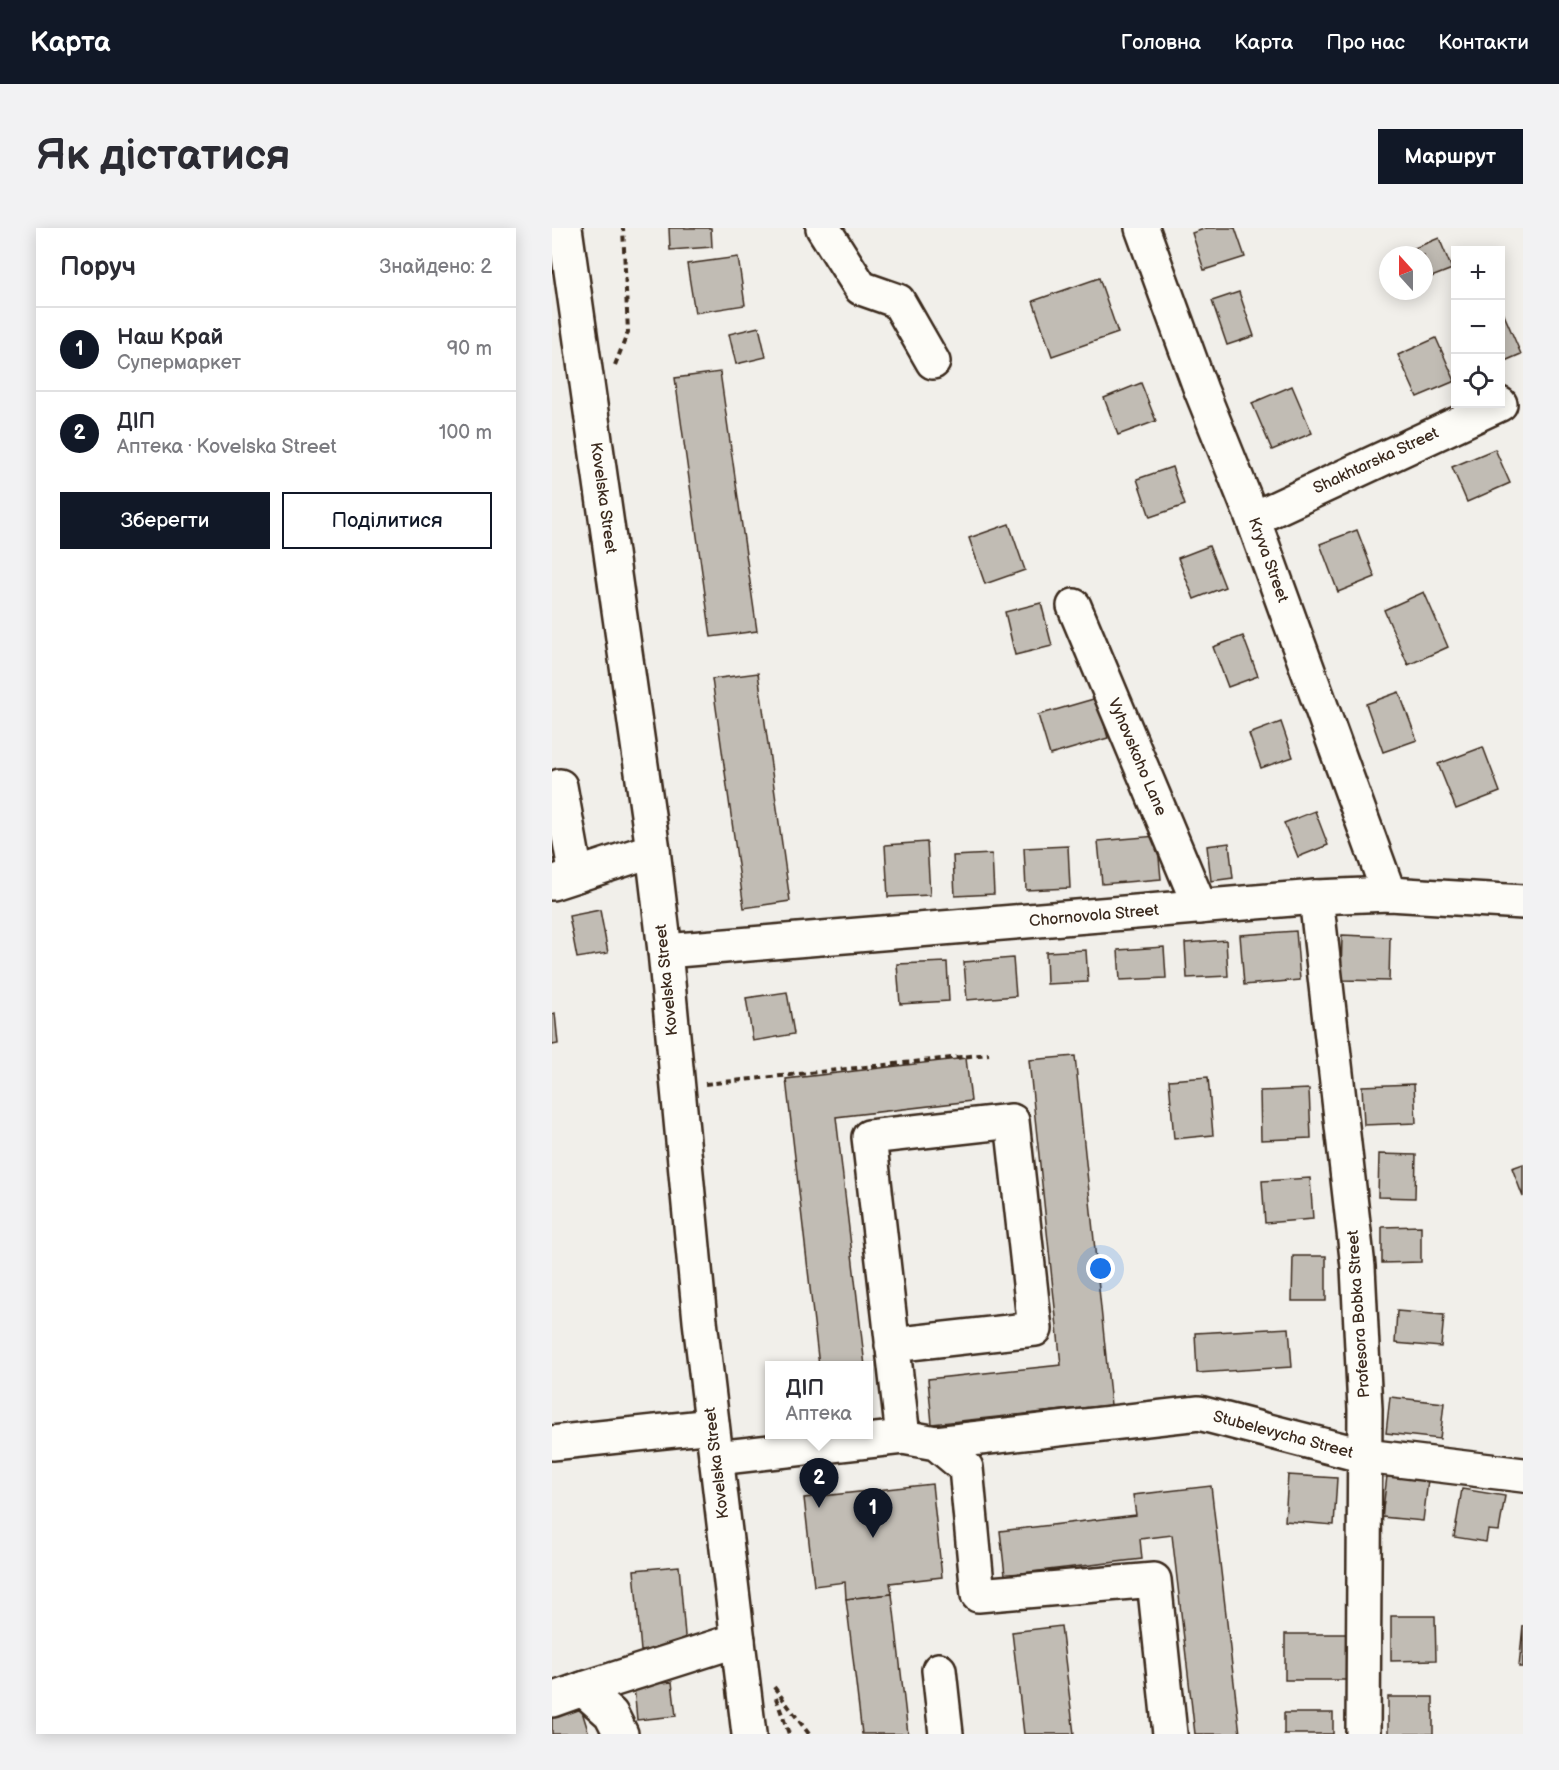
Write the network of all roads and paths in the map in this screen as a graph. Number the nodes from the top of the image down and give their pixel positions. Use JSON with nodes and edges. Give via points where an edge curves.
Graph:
{"nodes":[{"id":1,"x":565,"y":228,"type":"edge"},
{"id":2,"x":623,"y":228,"type":"edge"},
{"id":3,"x":823,"y":228,"type":"edge"},
{"id":4,"x":1142,"y":228,"type":"edge"},
{"id":5,"x":561,"y":276,"type":"edge"},
{"id":6,"x":933,"y":362,"type":"dead end"},
{"id":7,"x":616,"y":371,"type":"dead end"},
{"id":8,"x":1523,"y":392,"type":"edge"},
{"id":9,"x":1505,"y":401,"type":"edge"},
{"id":10,"x":1489,"y":408,"type":"edge"},
{"id":11,"x":1253,"y":519,"type":"junction"},
{"id":12,"x":1074,"y":606,"type":"dead end"},
{"id":13,"x":560,"y":786,"type":"dead end"},
{"id":14,"x":653,"y":850,"type":"junction"},
{"id":15,"x":564,"y":879,"type":"edge"},
{"id":16,"x":1389,"y":894,"type":"junction"},
{"id":17,"x":1316,"y":897,"type":"junction"},
{"id":18,"x":1523,"y":902,"type":"edge"},
{"id":19,"x":1200,"y":907,"type":"junction"},
{"id":20,"x":665,"y":951,"type":"junction"},
{"id":21,"x":989,"y":1054,"type":"dead end"},
{"id":22,"x":678,"y":1086,"type":"junction"},
{"id":23,"x":892,"y":1345,"type":"junction"},
{"id":24,"x":712,"y":1426,"type":"junction"},
{"id":25,"x":903,"y":1437,"type":"junction"},
{"id":26,"x":552,"y":1443,"type":"edge"},
{"id":27,"x":936,"y":1443,"type":"junction"},
{"id":28,"x":1365,"y":1456,"type":"junction"},
{"id":29,"x":716,"y":1458,"type":"junction"},
{"id":30,"x":1523,"y":1475,"type":"edge"},
{"id":31,"x":738,"y":1640,"type":"junction"},
{"id":32,"x":939,"y":1670,"type":"dead end"},
{"id":33,"x":583,"y":1689,"type":"junction"},
{"id":34,"x":552,"y":1700,"type":"edge"},
{"id":35,"x":621,"y":1734,"type":"edge"},
{"id":36,"x":749,"y":1734,"type":"edge"},
{"id":37,"x":789,"y":1734,"type":"edge"},
{"id":38,"x":809,"y":1734,"type":"edge"},
{"id":39,"x":946,"y":1734,"type":"edge"},
{"id":40,"x":1170,"y":1734,"type":"edge"},
{"id":41,"x":1363,"y":1734,"type":"edge"}],
"edges":[{"from":1,"to":5,"type":"street","name":"Kovelska Street"},
{"from":2,"to":7,"type":"path","via":[[628,332],[614,363]]},
{"from":3,"to":6,"type":"street","via":[[861,288],[898,302]]},
{"from":4,"to":11,"type":"street","name":"Kryva Street"},
{"from":5,"to":14,"type":"street","name":"Kovelska Street"},
{"from":8,"to":9,"type":"street","name":"Shakhtarska Street"},
{"from":10,"to":11,"type":"street","name":"Shakhtarska Street"},
{"from":11,"to":16,"type":"street","name":"Kryva Street"},
{"from":12,"to":19,"type":"street","name":"Vyhovskoho Lane"},
{"from":13,"to":15,"type":"street"},
{"from":14,"to":15,"type":"street"},
{"from":14,"to":20,"type":"street","name":"Kovelska Street"},
{"from":16,"to":17,"type":"street","name":"Chornovola Street"},
{"from":16,"to":18,"type":"street","name":"Chornovola Street"},
{"from":17,"to":19,"type":"street","name":"Chornovola Street"},
{"from":17,"to":28,"type":"street","name":"Profesora Bobka Street","via":[[1358,1267]]},
{"from":19,"to":20,"type":"street","name":"Chornovola Street"},
{"from":20,"to":22,"type":"street","name":"Kovelska Street"},
{"from":21,"to":22,"type":"path"},
{"from":22,"to":24,"type":"street","name":"Kovelska Street"},
{"from":23,"to":23,"type":"street","via":[[869,1137],[1012,1121],[1035,1329]]},
{"from":23,"to":25,"type":"street"},
{"from":24,"to":26,"type":"street"},
{"from":24,"to":29,"type":"street","name":"Kovelska Street"},
{"from":25,"to":27,"type":"street"},
{"from":25,"to":29,"type":"street"},
{"from":27,"to":28,"type":"street","name":"Stubelevycha Street","via":[[1199,1413]]},
{"from":27,"to":40,"type":"street","via":[[966,1468],[978,1595],[1154,1580]]},
{"from":28,"to":30,"type":"street","name":"Stubelevycha Street"},
{"from":28,"to":41,"type":"street","name":"Profesora Bobka Street"},
{"from":29,"to":31,"type":"street","name":"Kovelska Street"},
{"from":31,"to":33,"type":"street"},
{"from":31,"to":36,"type":"street","name":"Kovelska Street"},
{"from":32,"to":39,"type":"street"},
{"from":33,"to":34,"type":"street"},
{"from":33,"to":35,"type":"street","via":[[611,1714]]},
{"from":37,"to":38,"type":"path","via":[[770,1682]]}]}
